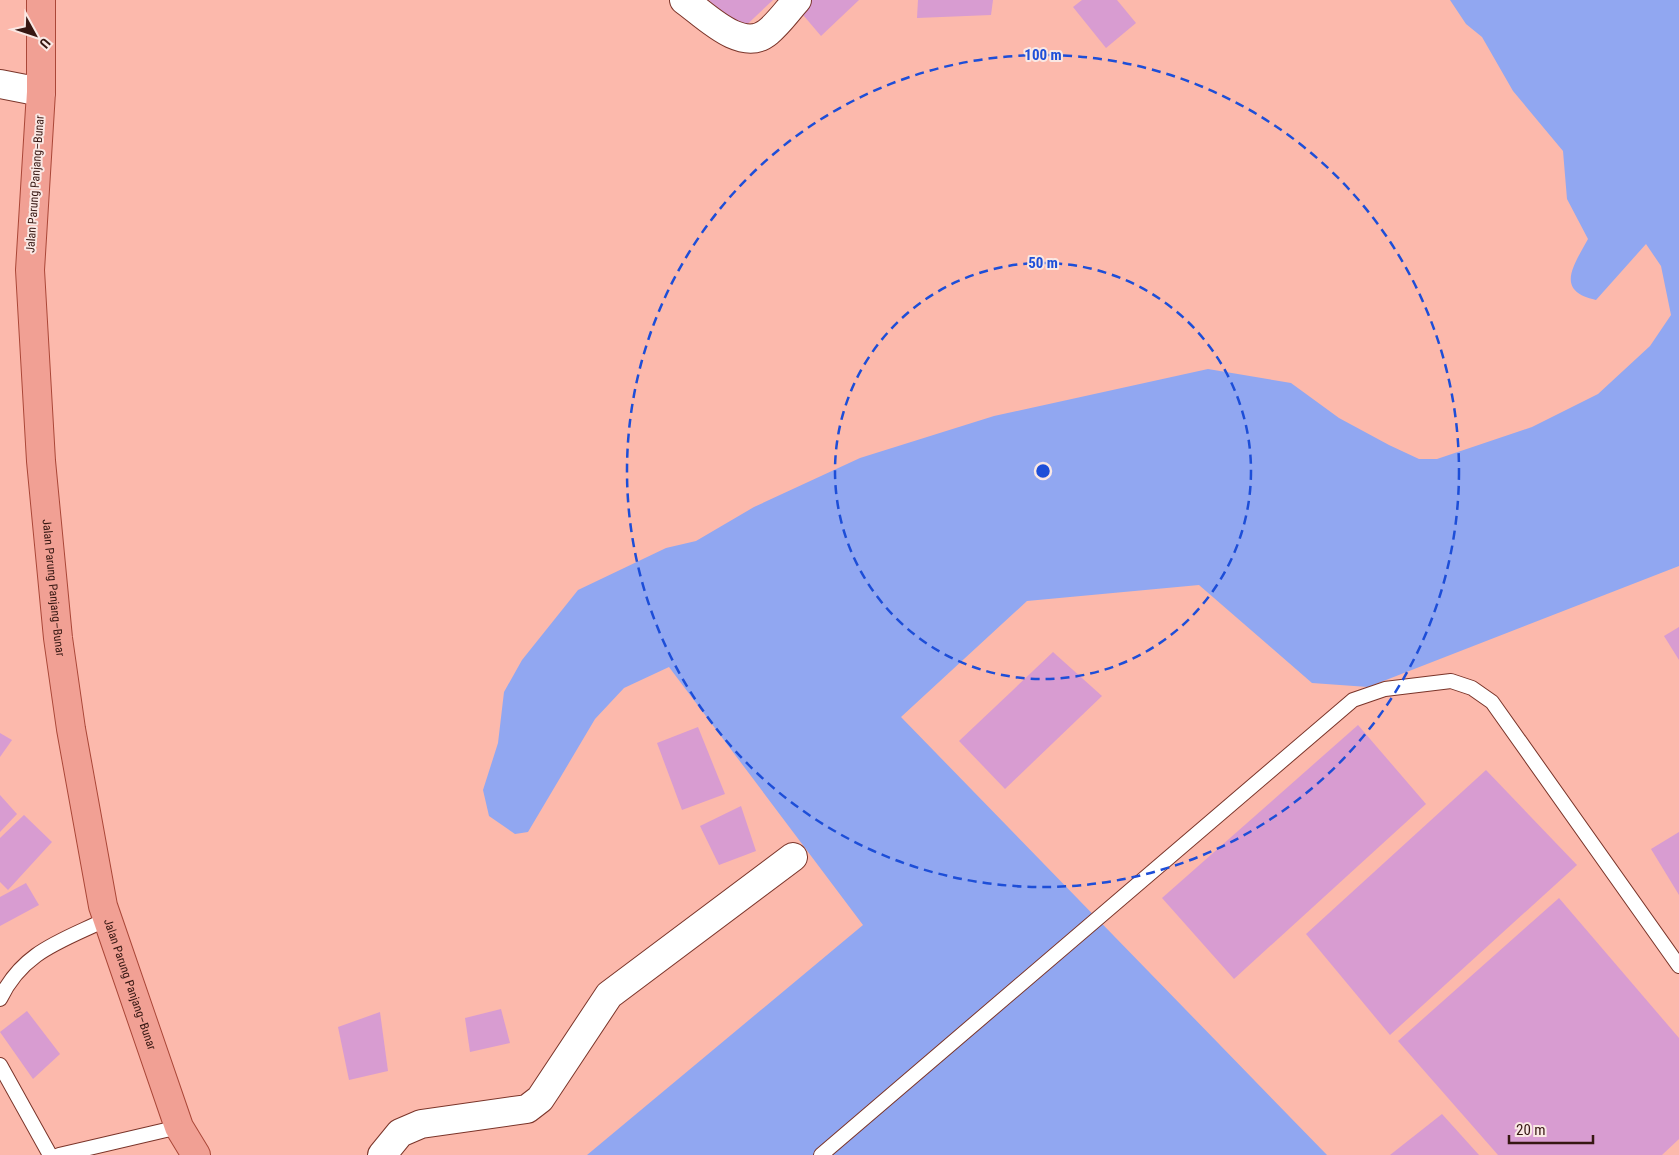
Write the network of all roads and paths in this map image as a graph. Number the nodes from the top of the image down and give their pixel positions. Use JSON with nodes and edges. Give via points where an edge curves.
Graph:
{"nodes":[{"id":1,"x":41,"y":0,"type":"edge"},
{"id":2,"x":684,"y":0,"type":"edge"},
{"id":3,"x":797,"y":0,"type":"edge"},
{"id":4,"x":0,"y":84,"type":"edge"},
{"id":5,"x":41,"y":92,"type":"junction"},
{"id":6,"x":792,"y":857,"type":"dead end"},
{"id":7,"x":107,"y":919,"type":"junction"},
{"id":8,"x":1679,"y":966,"type":"edge"},
{"id":9,"x":0,"y":998,"type":"edge"},
{"id":10,"x":0,"y":1065,"type":"edge"},
{"id":11,"x":179,"y":1127,"type":"junction"},
{"id":12,"x":50,"y":1155,"type":"edge"},
{"id":13,"x":59,"y":1155,"type":"edge"},
{"id":14,"x":196,"y":1155,"type":"edge"},
{"id":15,"x":382,"y":1155,"type":"edge"},
{"id":16,"x":821,"y":1155,"type":"edge"}],
"edges":[{"from":1,"to":5,"type":"main road","name":"Jalan Parung Panjang–Bunar"},
{"from":2,"to":3,"type":"street","via":[[734,36],[752,40],[767,33]]},
{"from":4,"to":5,"type":"street"},
{"from":5,"to":7,"type":"main road","name":"Jalan Parung Panjang–Bunar","via":[[30,270],[41,461],[56,620],[70,720]]},
{"from":6,"to":15,"type":"street","via":[[609,995],[540,1099],[527,1109],[421,1124],[400,1133]]},
{"from":7,"to":9,"type":"lane","via":[[33,955],[9,980]]},
{"from":7,"to":11,"type":"main road","name":"Jalan Parung Panjang–Bunar"},
{"from":8,"to":16,"type":"lane","via":[[1492,702],[1472,688],[1451,680],[1385,689],[1352,700]]},
{"from":10,"to":12,"type":"lane"},
{"from":11,"to":13,"type":"lane"},
{"from":11,"to":14,"type":"main road","name":"Jalan Parung Panjang–Bunar"}]}
